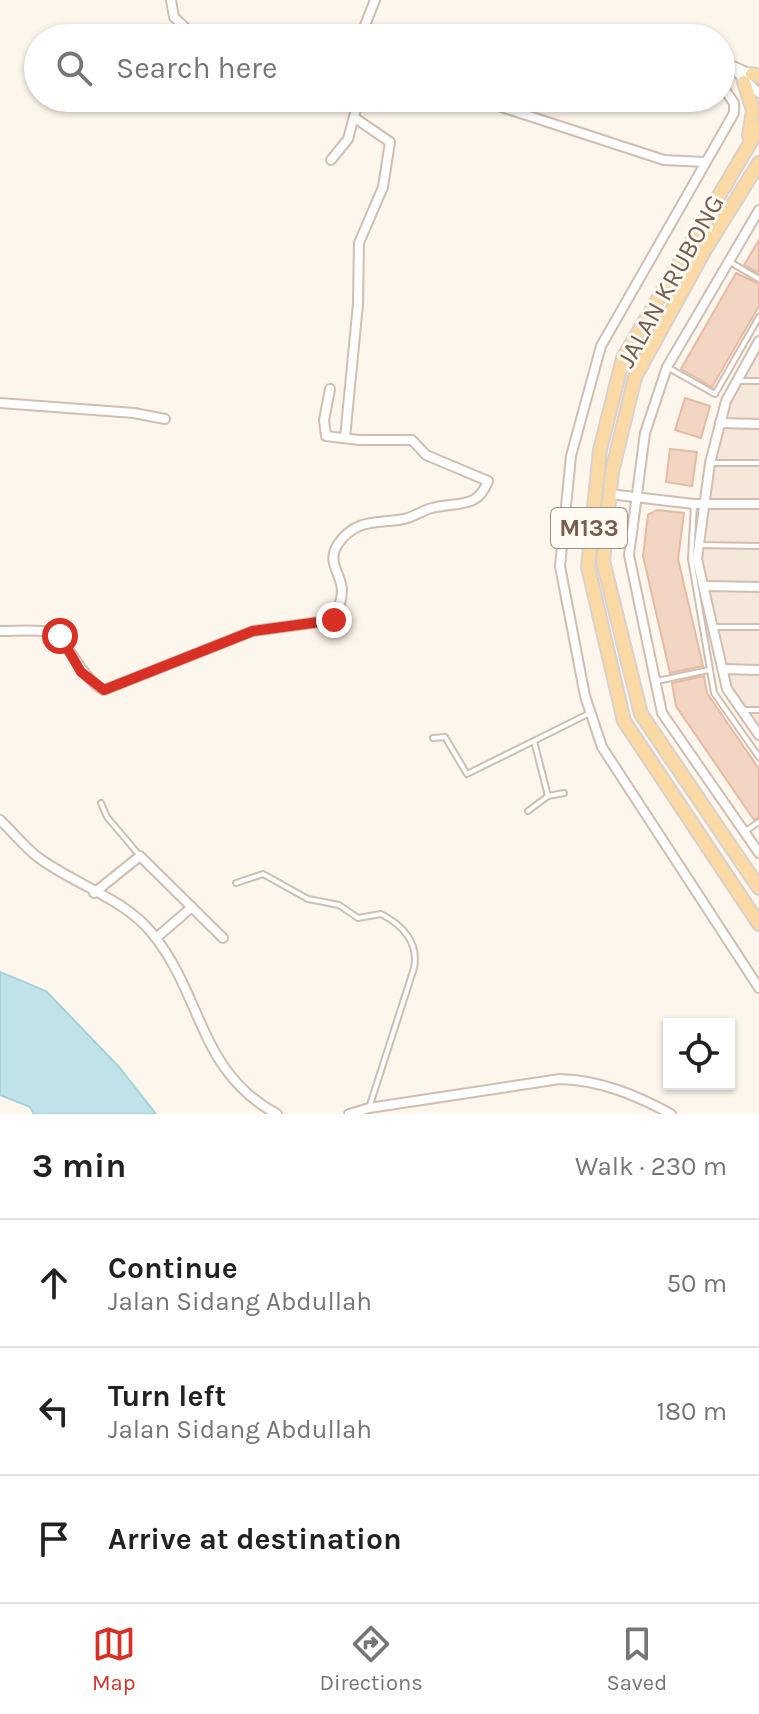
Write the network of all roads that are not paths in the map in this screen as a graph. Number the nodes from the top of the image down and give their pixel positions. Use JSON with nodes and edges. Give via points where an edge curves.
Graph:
{"nodes":[{"id":1,"x":171,"y":0,"type":"edge"},
{"id":2,"x":375,"y":0,"type":"edge"},
{"id":3,"x":181,"y":24,"type":"edge"},
{"id":4,"x":366,"y":24,"type":"edge"},
{"id":5,"x":735,"y":70,"type":"edge"},
{"id":6,"x":754,"y":78,"type":"edge"},
{"id":7,"x":759,"y":93,"type":"edge"},
{"id":8,"x":356,"y":112,"type":"edge"},
{"id":9,"x":517,"y":112,"type":"edge"},
{"id":10,"x":734,"y":112,"type":"edge"},
{"id":11,"x":355,"y":118,"type":"junction"},
{"id":12,"x":759,"y":128,"type":"edge"},
{"id":13,"x":747,"y":143,"type":"junction"},
{"id":14,"x":331,"y":160,"type":"dead end"},
{"id":15,"x":705,"y":162,"type":"junction"},
{"id":16,"x":759,"y":163,"type":"edge"},
{"id":17,"x":759,"y":210,"type":"edge"},
{"id":18,"x":729,"y":262,"type":"junction"},
{"id":19,"x":759,"y":279,"type":"edge"},
{"id":20,"x":759,"y":317,"type":"edge"},
{"id":21,"x":759,"y":341,"type":"edge"},
{"id":22,"x":667,"y":367,"type":"junction"},
{"id":23,"x":736,"y":381,"type":"junction"},
{"id":24,"x":759,"y":381,"type":"edge"},
{"id":25,"x":330,"y":389,"type":"dead end"},
{"id":26,"x":0,"y":403,"type":"edge"},
{"id":27,"x":165,"y":419,"type":"dead end"},
{"id":28,"x":720,"y":423,"type":"junction"},
{"id":29,"x":759,"y":424,"type":"edge"},
{"id":30,"x":345,"y":438,"type":"junction"},
{"id":31,"x":710,"y":463,"type":"junction"},
{"id":32,"x":759,"y":463,"type":"edge"},
{"id":33,"x":609,"y":494,"type":"junction"},
{"id":34,"x":636,"y":498,"type":"junction"},
{"id":35,"x":698,"y":504,"type":"junction"},
{"id":36,"x":759,"y":504,"type":"edge"},
{"id":37,"x":699,"y":545,"type":"junction"},
{"id":38,"x":759,"y":546,"type":"edge"},
{"id":39,"x":704,"y":586,"type":"junction"},
{"id":40,"x":759,"y":587,"type":"edge"},
{"id":41,"x":713,"y":627,"type":"junction"},
{"id":42,"x":759,"y":627,"type":"edge"},
{"id":43,"x":0,"y":631,"type":"edge"},
{"id":44,"x":723,"y":669,"type":"junction"},
{"id":45,"x":709,"y":670,"type":"junction"},
{"id":46,"x":759,"y":670,"type":"edge"},
{"id":47,"x":656,"y":681,"type":"junction"},
{"id":48,"x":742,"y":710,"type":"junction"},
{"id":49,"x":759,"y":710,"type":"edge"},
{"id":50,"x":590,"y":713,"type":"junction"},
{"id":51,"x":759,"y":735,"type":"edge"},
{"id":52,"x":433,"y":738,"type":"dead end"},
{"id":53,"x":534,"y":741,"type":"junction"},
{"id":54,"x":759,"y":757,"type":"edge"},
{"id":55,"x":684,"y":776,"type":"junction"},
{"id":56,"x":666,"y":786,"type":"junction"},
{"id":57,"x":564,"y":793,"type":"dead end"},
{"id":58,"x":548,"y":796,"type":"junction"},
{"id":59,"x":101,"y":803,"type":"dead end"},
{"id":60,"x":528,"y":811,"type":"dead end"},
{"id":61,"x":0,"y":820,"type":"edge"},
{"id":62,"x":759,"y":822,"type":"edge"},
{"id":63,"x":744,"y":832,"type":"junction"},
{"id":64,"x":759,"y":853,"type":"edge"},
{"id":65,"x":140,"y":856,"type":"junction"},
{"id":66,"x":236,"y":883,"type":"dead end"},
{"id":67,"x":759,"y":888,"type":"edge"},
{"id":68,"x":94,"y":893,"type":"junction"},
{"id":69,"x":192,"y":907,"type":"junction"},
{"id":70,"x":759,"y":924,"type":"edge"},
{"id":71,"x":156,"y":938,"type":"junction"},
{"id":72,"x":223,"y":938,"type":"dead end"},
{"id":73,"x":759,"y":988,"type":"edge"},
{"id":74,"x":369,"y":1108,"type":"junction"},
{"id":75,"x":277,"y":1114,"type":"edge"},
{"id":76,"x":349,"y":1114,"type":"edge"},
{"id":77,"x":671,"y":1114,"type":"edge"}],
"edges":[{"from":1,"to":3,"type":"street"},
{"from":2,"to":4,"type":"street"},
{"from":5,"to":6,"type":"street"},
{"from":6,"to":7,"type":"street"},
{"from":6,"to":13,"type":"main road"},
{"from":8,"to":11,"type":"street"},
{"from":9,"to":15,"type":"street","via":[[664,160]]},
{"from":10,"to":15,"type":"street"},
{"from":11,"to":14,"type":"street","via":[[348,139]]},
{"from":11,"to":30,"type":"street","via":[[390,142],[383,187],[359,243]]},
{"from":12,"to":13,"type":"main road","name":"JALAN KRUBONG","number":"M133"},
{"from":13,"to":56,"type":"main road","name":"JALAN KRUBONG","number":"M133","via":[[623,358],[602,436],[590,523],[588,567],[624,721]]},
{"from":15,"to":50,"type":"street","via":[[601,346],[577,427],[560,566]]},
{"from":16,"to":33,"type":"main road","name":"JALAN KRUBONG","number":"M133","via":[[643,357],[617,443]]},
{"from":17,"to":18,"type":"street"},
{"from":18,"to":19,"type":"lane"},
{"from":18,"to":22,"type":"street"},
{"from":20,"to":22,"type":"lane","via":[[715,394]]},
{"from":21,"to":23,"type":"street"},
{"from":22,"to":34,"type":"street","via":[[645,433]]},
{"from":23,"to":24,"type":"lane"},
{"from":23,"to":28,"type":"street"},
{"from":25,"to":30,"type":"street","via":[[326,436]]},
{"from":26,"to":27,"type":"street"},
{"from":28,"to":29,"type":"street"},
{"from":28,"to":31,"type":"street"},
{"from":30,"to":43,"type":"street","via":[[412,440],[426,455],[488,481],[473,503],[370,521],[346,535],[334,554],[342,592],[334,620],[253,631],[104,690],[81,672],[60,636]]},
{"from":31,"to":32,"type":"lane"},
{"from":31,"to":35,"type":"street"},
{"from":33,"to":34,"type":"street"},
{"from":33,"to":55,"type":"main road","name":"JALAN KRUBONG","number":"M133","via":[[605,580],[634,697],[651,733]]},
{"from":34,"to":35,"type":"street"},
{"from":34,"to":47,"type":"street","via":[[629,555]]},
{"from":35,"to":36,"type":"street"},
{"from":35,"to":37,"type":"street"},
{"from":35,"to":45,"type":"lane","via":[[691,559]]},
{"from":37,"to":38,"type":"lane"},
{"from":37,"to":39,"type":"street"},
{"from":39,"to":40,"type":"street"},
{"from":39,"to":41,"type":"street"},
{"from":41,"to":42,"type":"lane"},
{"from":41,"to":44,"type":"street"},
{"from":44,"to":46,"type":"street"},
{"from":44,"to":48,"type":"street","via":[[727,689]]},
{"from":45,"to":47,"type":"lane"},
{"from":45,"to":54,"type":"lane","via":[[714,693]]},
{"from":47,"to":63,"type":"street","via":[[662,713]]},
{"from":48,"to":49,"type":"lane"},
{"from":48,"to":51,"type":"street"},
{"from":50,"to":53,"type":"lane"},
{"from":50,"to":73,"type":"street","via":[[602,747]]},
{"from":52,"to":53,"type":"lane","via":[[445,737],[467,774]]},
{"from":53,"to":58,"type":"lane"},
{"from":55,"to":56,"type":"main road","via":[[755,896],[746,891],[694,813]]},
{"from":55,"to":67,"type":"main road","name":"JALAN KRUBONG","number":"M133"},
{"from":56,"to":70,"type":"main road","name":"JALAN KRUBONG","number":"M133"},
{"from":57,"to":58,"type":"lane"},
{"from":58,"to":60,"type":"lane"},
{"from":59,"to":65,"type":"lane"},
{"from":61,"to":68,"type":"street","via":[[39,858]]},
{"from":62,"to":63,"type":"lane"},
{"from":63,"to":64,"type":"street"},
{"from":65,"to":68,"type":"street"},
{"from":65,"to":69,"type":"street"},
{"from":66,"to":74,"type":"lane","via":[[263,874],[358,918],[381,914],[409,938],[414,968]]},
{"from":68,"to":71,"type":"street","via":[[133,913]]},
{"from":69,"to":71,"type":"street"},
{"from":69,"to":72,"type":"street"},
{"from":71,"to":75,"type":"street","via":[[221,1066],[239,1089]]},
{"from":74,"to":76,"type":"street"},
{"from":74,"to":77,"type":"street","via":[[526,1083],[582,1080],[637,1096]]}]}
